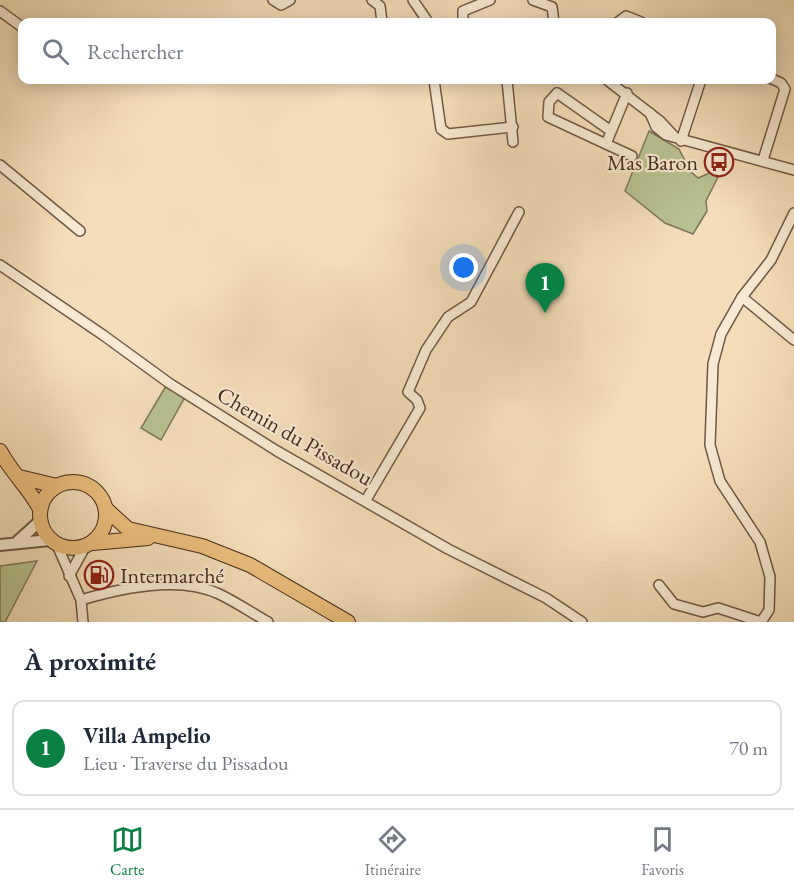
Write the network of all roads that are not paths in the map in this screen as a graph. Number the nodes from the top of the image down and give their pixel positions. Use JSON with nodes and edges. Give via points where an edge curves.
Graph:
{"nodes":[{"id":1,"x":273,"y":0,"type":"edge"},
{"id":2,"x":290,"y":0,"type":"edge"},
{"id":3,"x":372,"y":0,"type":"edge"},
{"id":4,"x":413,"y":0,"type":"edge"},
{"id":5,"x":461,"y":0,"type":"edge"},
{"id":6,"x":490,"y":0,"type":"edge"},
{"id":7,"x":533,"y":0,"type":"edge"},
{"id":8,"x":0,"y":11,"type":"edge"},
{"id":9,"x":463,"y":11,"type":"junction"},
{"id":10,"x":382,"y":18,"type":"edge"},
{"id":11,"x":425,"y":18,"type":"edge"},
{"id":12,"x":463,"y":18,"type":"edge"},
{"id":13,"x":553,"y":18,"type":"edge"},
{"id":14,"x":18,"y":24,"type":"edge"},
{"id":15,"x":776,"y":81,"type":"edge"},
{"id":16,"x":435,"y":84,"type":"edge"},
{"id":17,"x":508,"y":84,"type":"edge"},
{"id":18,"x":613,"y":84,"type":"edge"},
{"id":19,"x":699,"y":84,"type":"edge"},
{"id":20,"x":627,"y":93,"type":"junction"},
{"id":21,"x":513,"y":127,"type":"junction"},
{"id":22,"x":611,"y":130,"type":"junction"},
{"id":23,"x":677,"y":138,"type":"junction"},
{"id":24,"x":513,"y":142,"type":"dead end"},
{"id":25,"x":606,"y":144,"type":"junction"},
{"id":26,"x":632,"y":156,"type":"dead end"},
{"id":27,"x":764,"y":160,"type":"junction"},
{"id":28,"x":0,"y":165,"type":"edge"},
{"id":29,"x":794,"y":170,"type":"edge"},
{"id":30,"x":519,"y":212,"type":"dead end"},
{"id":31,"x":794,"y":213,"type":"edge"},
{"id":32,"x":80,"y":231,"type":"dead end"},
{"id":33,"x":0,"y":265,"type":"edge"},
{"id":34,"x":742,"y":297,"type":"junction"},
{"id":35,"x":794,"y":340,"type":"edge"},
{"id":36,"x":0,"y":452,"type":"edge"},
{"id":37,"x":19,"y":477,"type":"junction"},
{"id":38,"x":57,"y":486,"type":"junction"},
{"id":39,"x":366,"y":500,"type":"junction"},
{"id":40,"x":106,"y":509,"type":"junction"},
{"id":41,"x":40,"y":515,"type":"junction"},
{"id":42,"x":156,"y":537,"type":"junction"},
{"id":43,"x":17,"y":542,"type":"junction"},
{"id":44,"x":54,"y":542,"type":"junction"},
{"id":45,"x":0,"y":544,"type":"edge"},
{"id":46,"x":89,"y":545,"type":"junction"},
{"id":47,"x":69,"y":576,"type":"junction"},
{"id":48,"x":659,"y":585,"type":"dead end"},
{"id":49,"x":81,"y":600,"type":"junction"},
{"id":50,"x":83,"y":622,"type":"edge"},
{"id":51,"x":268,"y":622,"type":"edge"},
{"id":52,"x":348,"y":622,"type":"edge"},
{"id":53,"x":582,"y":622,"type":"edge"},
{"id":54,"x":761,"y":622,"type":"edge"}],
"edges":[{"from":1,"to":2,"type":"street","via":[[281,5]]},
{"from":3,"to":10,"type":"street","via":[[380,6]]},
{"from":4,"to":11,"type":"street"},
{"from":5,"to":9,"type":"street"},
{"from":6,"to":9,"type":"street"},
{"from":7,"to":13,"type":"street","via":[[552,7]]},
{"from":8,"to":14,"type":"street"},
{"from":9,"to":12,"type":"street"},
{"from":15,"to":27,"type":"street","via":[[785,89]]},
{"from":16,"to":21,"type":"street","via":[[441,129],[448,134]]},
{"from":17,"to":21,"type":"street"},
{"from":18,"to":20,"type":"street"},
{"from":19,"to":23,"type":"street"},
{"from":20,"to":22,"type":"street"},
{"from":20,"to":23,"type":"street","via":[[650,113],[656,127]]},
{"from":21,"to":24,"type":"street"},
{"from":22,"to":25,"type":"street"},
{"from":22,"to":25,"type":"street","via":[[557,93],[549,102],[548,117]]},
{"from":23,"to":27,"type":"street"},
{"from":25,"to":26,"type":"street"},
{"from":27,"to":29,"type":"street"},
{"from":28,"to":32,"type":"street"},
{"from":30,"to":39,"type":"street","via":[[471,302],[448,317],[426,350],[408,392],[420,408]]},
{"from":31,"to":34,"type":"street","via":[[771,260]]},
{"from":33,"to":39,"type":"street","name":"Chemin du Pissadou","via":[[169,383]]},
{"from":34,"to":35,"type":"street"},
{"from":34,"to":54,"type":"street","via":[[721,334],[713,364],[710,445],[720,481],[760,542],[770,577],[769,610]]},
{"from":36,"to":37,"type":"main road","via":[[9,469]]},
{"from":37,"to":38,"type":"main road"},
{"from":37,"to":41,"type":"main road"},
{"from":38,"to":40,"type":"main road","via":[[72,482],[88,485]]},
{"from":38,"to":41,"type":"main road","via":[[49,492]]},
{"from":39,"to":53,"type":"street","name":"Chemin du Pissadou","via":[[448,549],[546,598]]},
{"from":40,"to":42,"type":"main road","via":[[128,529]]},
{"from":40,"to":46,"type":"main road","via":[[105,528]]},
{"from":41,"to":43,"type":"street"},
{"from":41,"to":44,"type":"main road"},
{"from":42,"to":46,"type":"main road"},
{"from":42,"to":52,"type":"main road","via":[[202,546],[250,565]]},
{"from":43,"to":44,"type":"street"},
{"from":43,"to":45,"type":"street"},
{"from":44,"to":46,"type":"main road","via":[[66,548]]},
{"from":44,"to":47,"type":"street"},
{"from":46,"to":47,"type":"street"},
{"from":47,"to":49,"type":"street"},
{"from":48,"to":54,"type":"street","via":[[674,604],[703,612],[718,608]]},
{"from":49,"to":50,"type":"street"},
{"from":49,"to":51,"type":"street","via":[[150,585],[177,585],[217,593]]}]}
